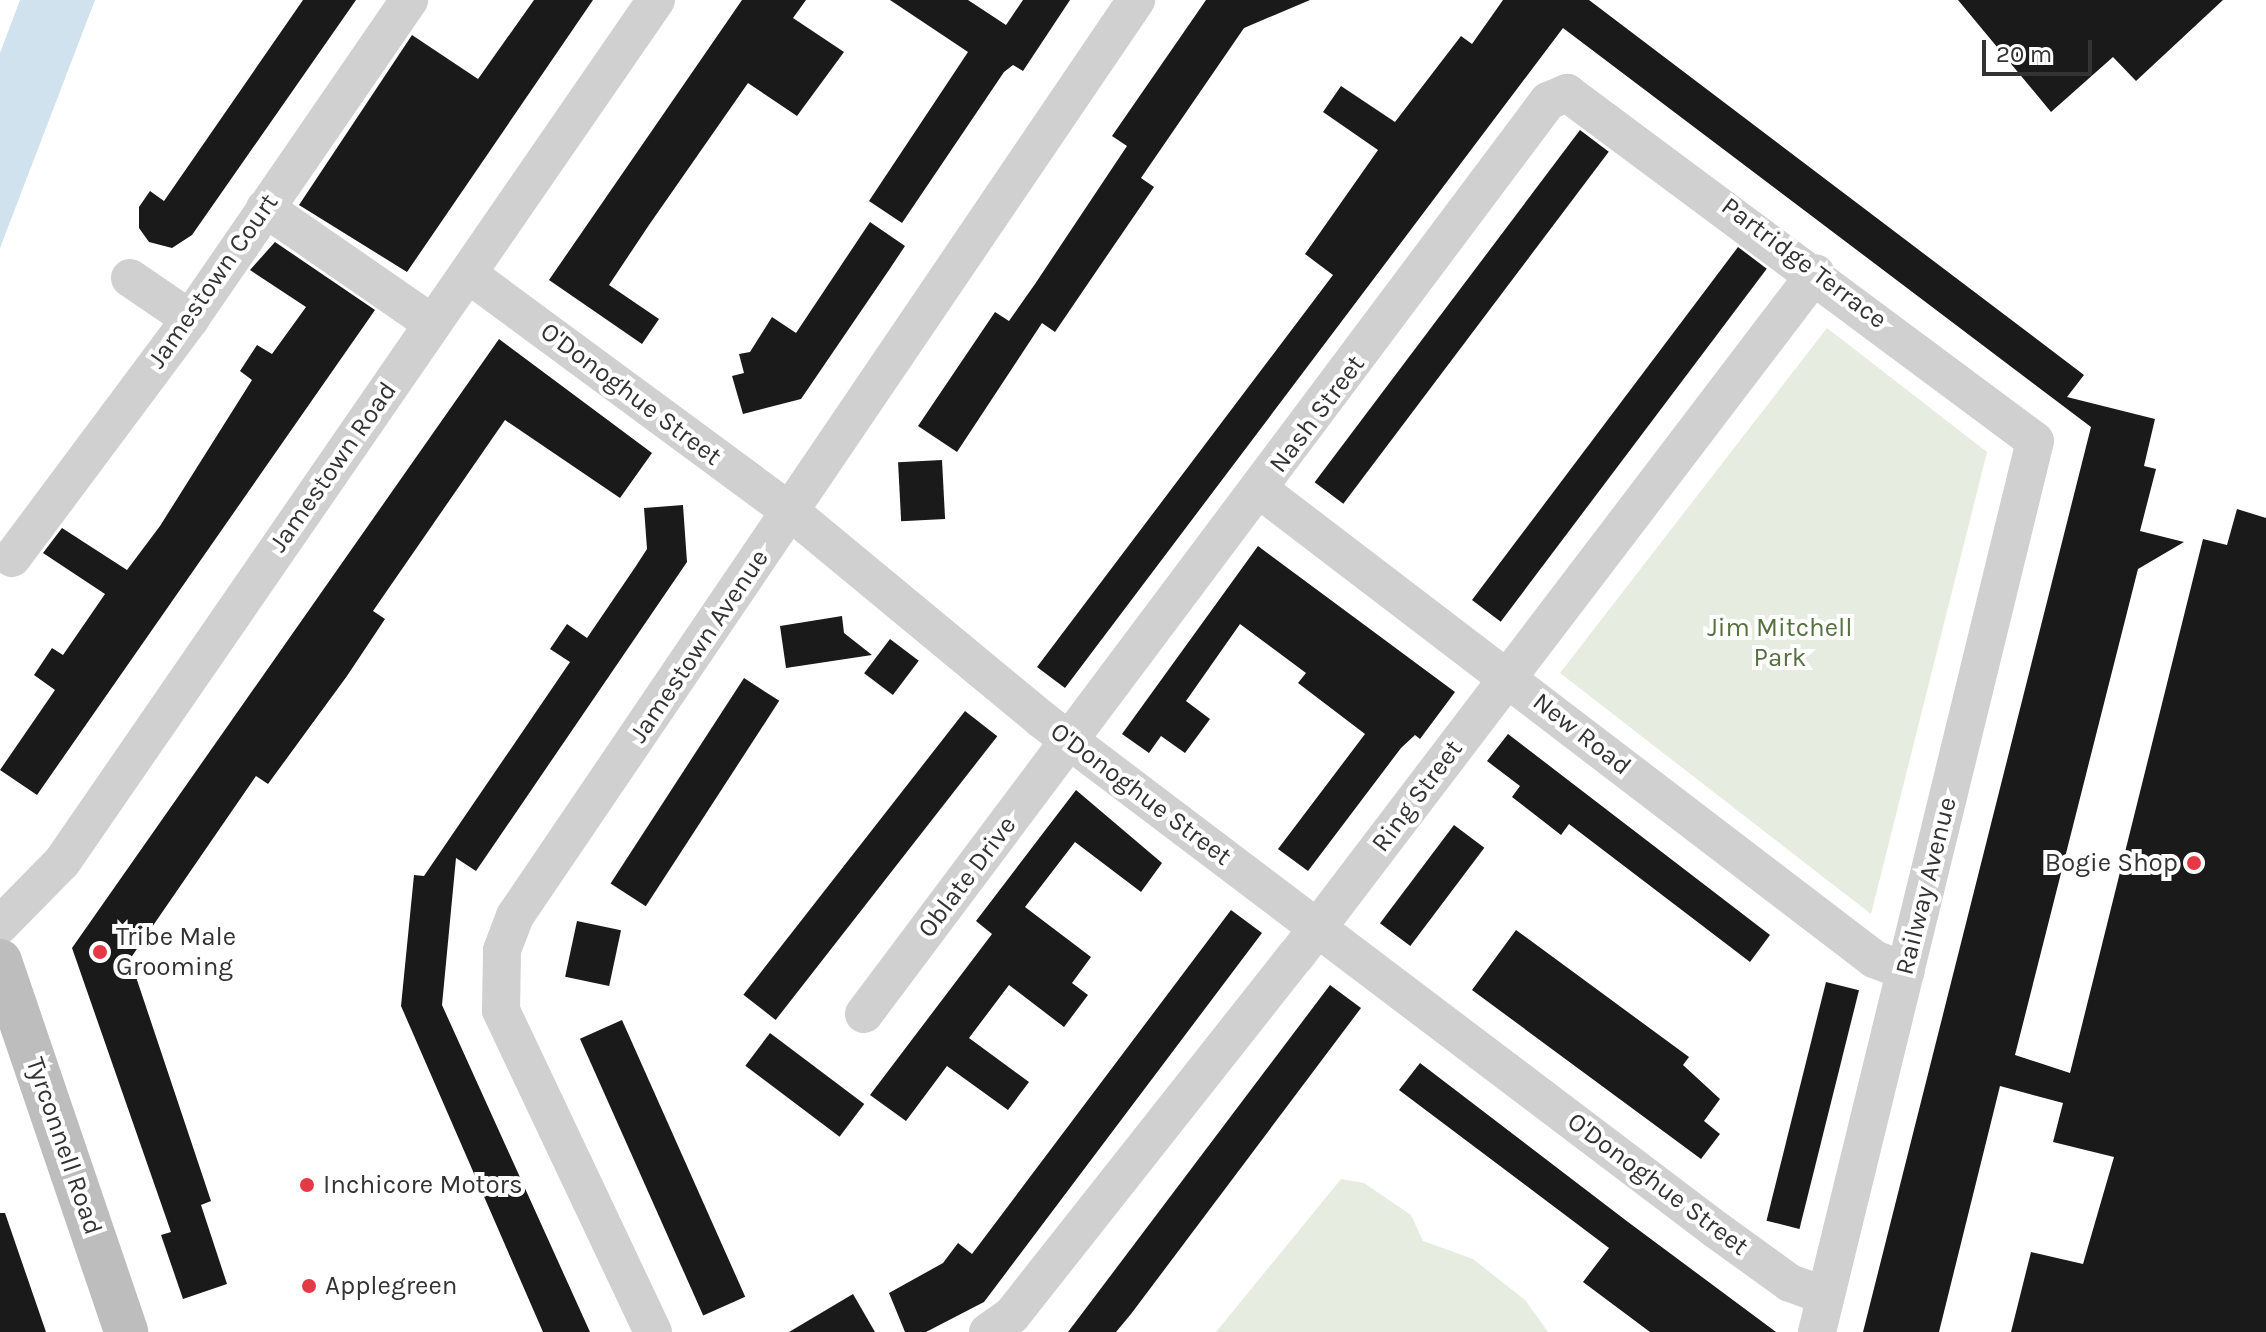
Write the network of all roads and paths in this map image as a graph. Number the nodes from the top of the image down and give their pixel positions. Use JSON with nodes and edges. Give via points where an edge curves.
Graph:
{"nodes":[{"id":1,"x":409,"y":0,"type":"edge"},
{"id":2,"x":656,"y":0,"type":"edge"},
{"id":3,"x":1136,"y":0,"type":"edge"},
{"id":4,"x":1567,"y":93,"type":"joint"},
{"id":5,"x":265,"y":208,"type":"junction"},
{"id":6,"x":1816,"y":273,"type":"junction"},
{"id":7,"x":468,"y":274,"type":"junction"},
{"id":8,"x":130,"y":278,"type":"dead end"},
{"id":9,"x":190,"y":319,"type":"junction"},
{"id":10,"x":432,"y":323,"type":"junction"},
{"id":11,"x":2035,"y":441,"type":"joint"},
{"id":12,"x":1260,"y":490,"type":"junction"},
{"id":13,"x":791,"y":512,"type":"junction"},
{"id":14,"x":12,"y":558,"type":"dead end"},
{"id":15,"x":1508,"y":676,"type":"junction"},
{"id":16,"x":1070,"y":740,"type":"junction"},
{"id":17,"x":0,"y":925,"type":"edge"},
{"id":18,"x":1318,"y":927,"type":"junction"},
{"id":19,"x":0,"y":961,"type":"edge"},
{"id":20,"x":1906,"y":971,"type":"junction"},
{"id":21,"x":864,"y":1014,"type":"dead end"},
{"id":22,"x":1821,"y":1314,"type":"edge"},
{"id":23,"x":1000,"y":1323,"type":"edge"},
{"id":24,"x":126,"y":1332,"type":"edge"},
{"id":25,"x":653,"y":1332,"type":"edge"}],
"edges":[{"from":1,"to":5,"type":"street","name":"Jamestown Court"},
{"from":2,"to":7,"type":"street","name":"Jamestown Road"},
{"from":3,"to":13,"type":"street","name":"Jamestown Avenue"},
{"from":4,"to":6,"type":"street","name":"Partridge Terrace"},
{"from":4,"to":12,"type":"street","name":"Nash Street","via":[[1548,101]]},
{"from":5,"to":9,"type":"street","name":"Jamestown Court"},
{"from":5,"to":10,"type":"street"},
{"from":6,"to":11,"type":"street","name":"Partridge Terrace"},
{"from":6,"to":15,"type":"street","name":"Ring Street"},
{"from":7,"to":10,"type":"street","name":"Jamestown Road"},
{"from":7,"to":13,"type":"street","name":"O'Donoghue Street"},
{"from":8,"to":9,"type":"street"},
{"from":9,"to":14,"type":"street","name":"Jamestown Court"},
{"from":10,"to":17,"type":"street","name":"Jamestown Road","via":[[62,862]]},
{"from":11,"to":20,"type":"street","name":"Railway Avenue"},
{"from":12,"to":15,"type":"street","name":"New Road"},
{"from":12,"to":16,"type":"street","name":"Nash Street"},
{"from":13,"to":16,"type":"street","name":"O'Donoghue Street"},
{"from":13,"to":25,"type":"street","name":"Jamestown Avenue","via":[[515,916],[496,979],[501,1010]]},
{"from":15,"to":18,"type":"street","name":"Ring Street"},
{"from":15,"to":20,"type":"street","name":"New Road","via":[[1874,959]]},
{"from":16,"to":18,"type":"street","name":"O'Donoghue Street"},
{"from":16,"to":21,"type":"street","name":"Oblate Drive"},
{"from":18,"to":22,"type":"street","name":"O'Donoghue Street"},
{"from":18,"to":23,"type":"street","name":"Ring Street"},
{"from":19,"to":24,"type":"main road","name":"Tyrconnell Road"},
{"from":20,"to":22,"type":"street","name":"Railway Avenue"}]}
